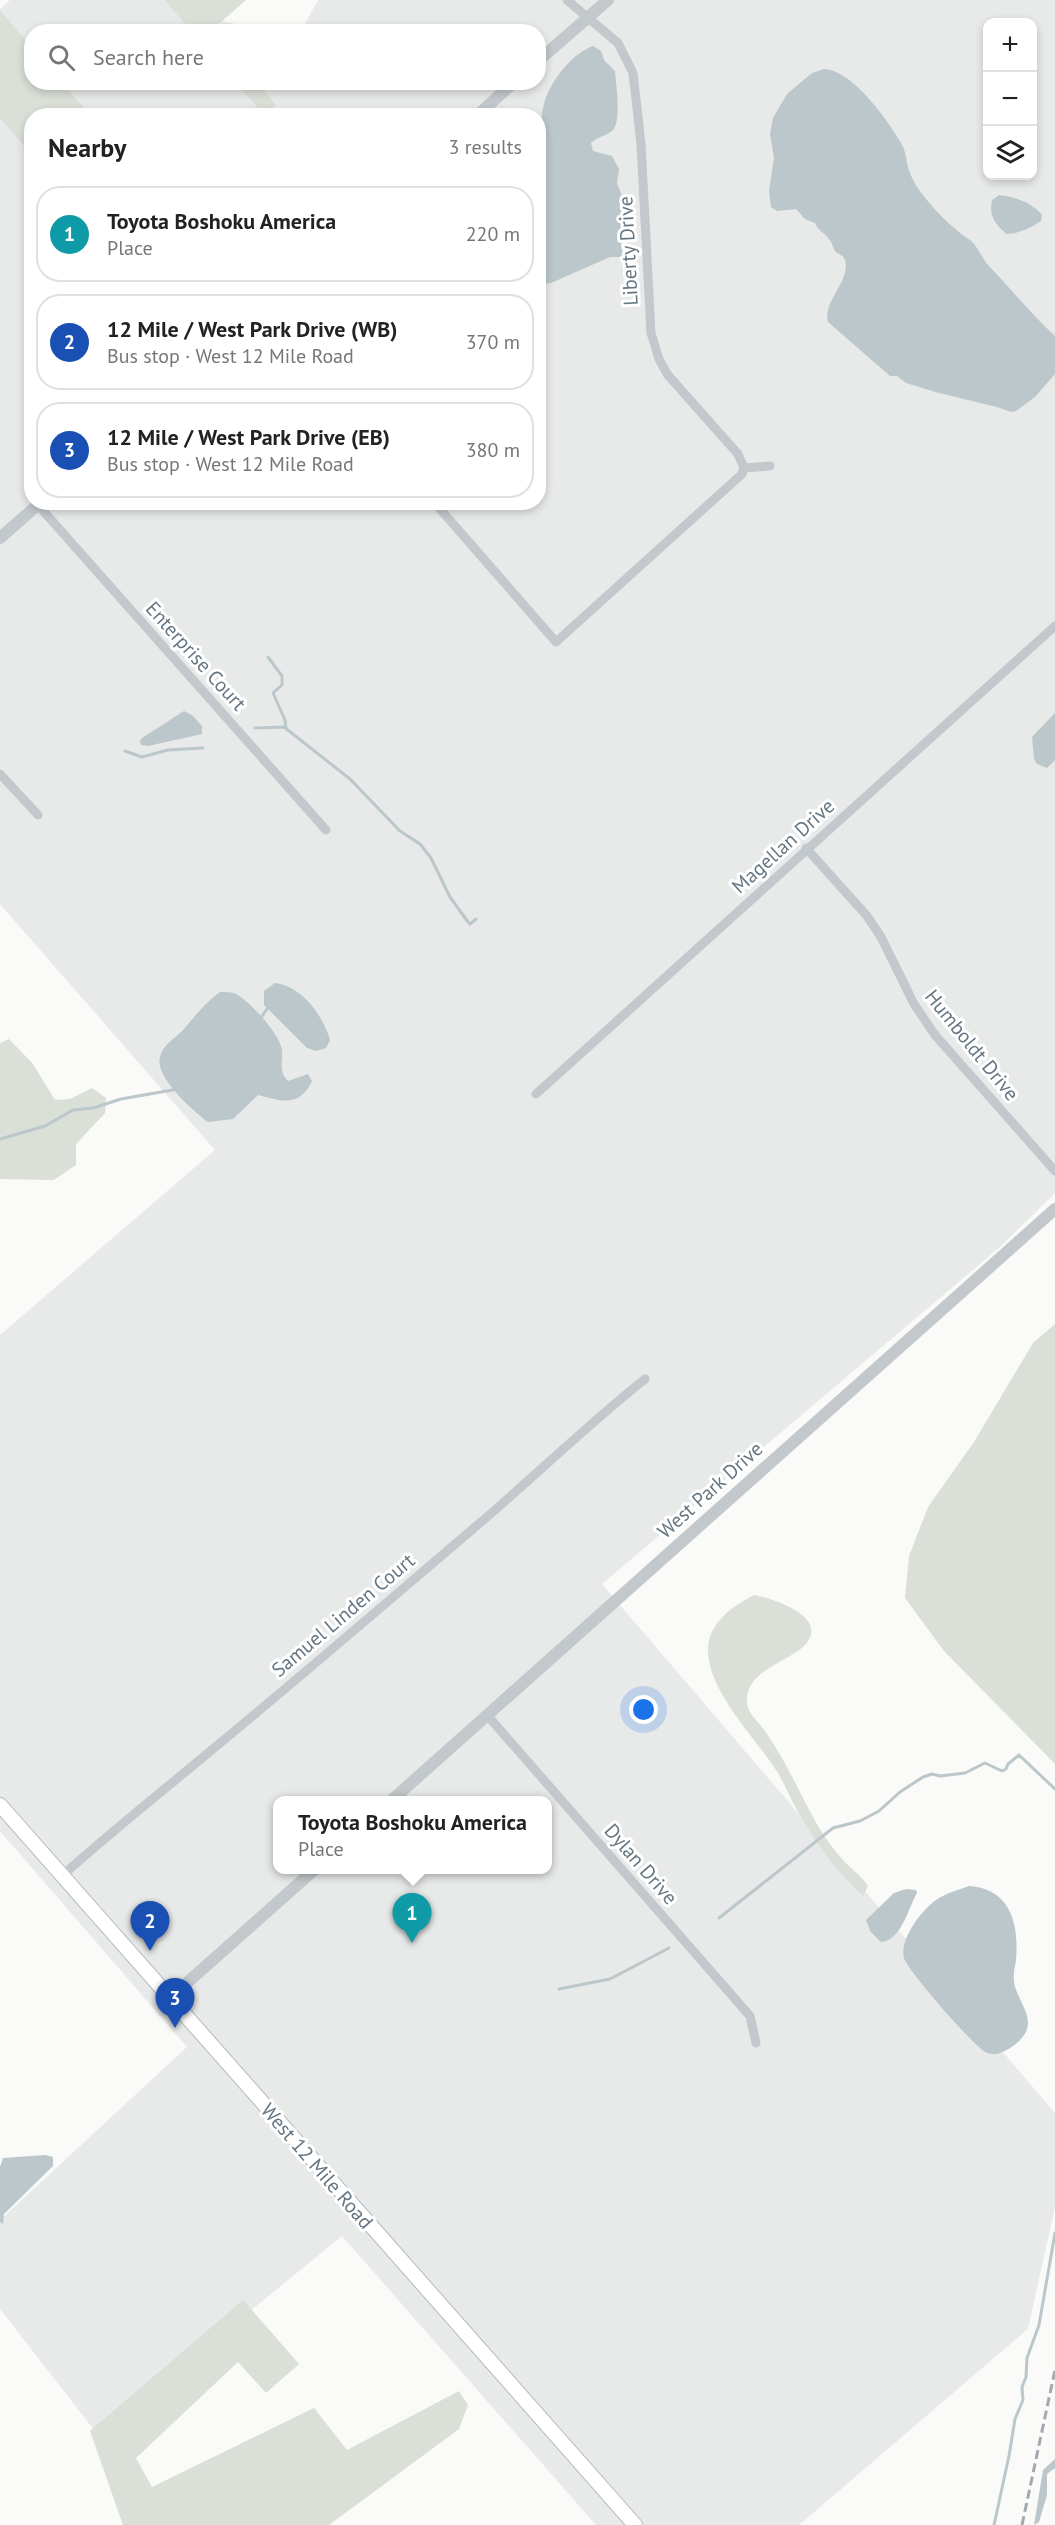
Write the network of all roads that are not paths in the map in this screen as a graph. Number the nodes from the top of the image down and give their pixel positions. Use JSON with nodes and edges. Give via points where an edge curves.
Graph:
{"nodes":[{"id":1,"x":567,"y":0,"type":"edge"},
{"id":2,"x":608,"y":0,"type":"edge"},
{"id":3,"x":589,"y":18,"type":"junction"},
{"id":4,"x":546,"y":54,"type":"edge"},
{"id":5,"x":505,"y":90,"type":"edge"},
{"id":6,"x":486,"y":108,"type":"edge"},
{"id":7,"x":770,"y":466,"type":"dead end"},
{"id":8,"x":744,"y":468,"type":"junction"},
{"id":9,"x":33,"y":510,"type":"edge"},
{"id":10,"x":45,"y":510,"type":"edge"},
{"id":11,"x":441,"y":510,"type":"edge"},
{"id":12,"x":0,"y":538,"type":"edge"},
{"id":13,"x":1055,"y":626,"type":"edge"},
{"id":14,"x":0,"y":774,"type":"edge"},
{"id":15,"x":38,"y":815,"type":"dead end"},
{"id":16,"x":326,"y":830,"type":"dead end"},
{"id":17,"x":806,"y":848,"type":"junction"},
{"id":18,"x":536,"y":1094,"type":"dead end"},
{"id":19,"x":1055,"y":1171,"type":"edge"},
{"id":20,"x":1055,"y":1209,"type":"edge"},
{"id":21,"x":645,"y":1379,"type":"dead end"},
{"id":22,"x":487,"y":1715,"type":"junction"},
{"id":23,"x":396,"y":1796,"type":"edge"},
{"id":24,"x":0,"y":1805,"type":"edge"},
{"id":25,"x":308,"y":1874,"type":"edge"},
{"id":26,"x":63,"y":1875,"type":"junction"},
{"id":27,"x":171,"y":1997,"type":"junction"},
{"id":28,"x":756,"y":2043,"type":"dead end"},
{"id":29,"x":635,"y":2525,"type":"edge"}],
"edges":[{"from":1,"to":3,"type":"street","name":"Liberty Drive"},
{"from":2,"to":3,"type":"street"},
{"from":3,"to":4,"type":"street"},
{"from":3,"to":8,"type":"street","name":"Liberty Drive","via":[[618,43],[633,73],[641,144],[651,333],[658,359],[738,454]]},
{"from":5,"to":6,"type":"street"},
{"from":7,"to":8,"type":"street"},
{"from":8,"to":11,"type":"street","via":[[739,480],[556,642]]},
{"from":9,"to":12,"type":"street"},
{"from":10,"to":16,"type":"street","name":"Enterprise Court"},
{"from":13,"to":17,"type":"street","name":"Magellan Drive"},
{"from":14,"to":15,"type":"street"},
{"from":17,"to":18,"type":"street","name":"Magellan Drive"},
{"from":17,"to":19,"type":"street","name":"Humboldt Drive","via":[[867,916],[930,1028]]},
{"from":20,"to":22,"type":"street","name":"West Park Drive"},
{"from":21,"to":26,"type":"street","name":"Samuel Linden Court","via":[[475,1528]]},
{"from":22,"to":23,"type":"street","name":"West Park Drive"},
{"from":22,"to":28,"type":"street","name":"Dylan Drive","via":[[750,2016]]},
{"from":24,"to":26,"type":"main road","name":"West 12 Mile Road"},
{"from":25,"to":27,"type":"street"},
{"from":26,"to":27,"type":"main road","name":"West 12 Mile Road"},
{"from":27,"to":29,"type":"main road","name":"West 12 Mile Road"}]}
